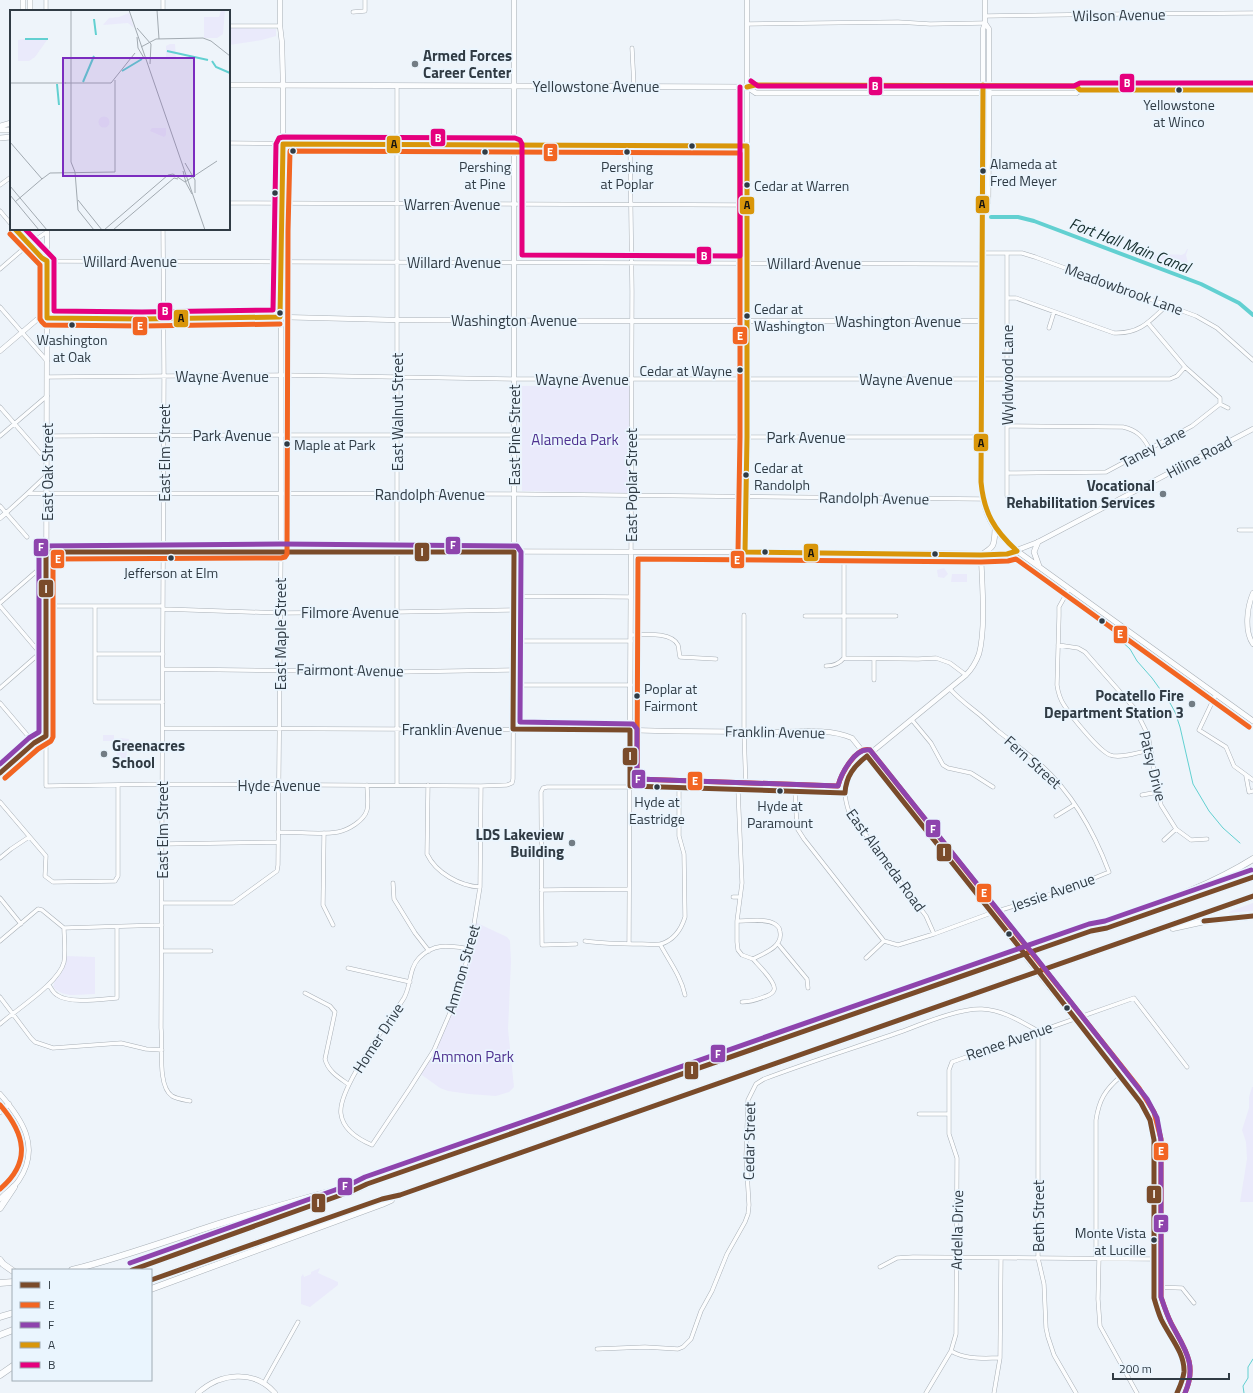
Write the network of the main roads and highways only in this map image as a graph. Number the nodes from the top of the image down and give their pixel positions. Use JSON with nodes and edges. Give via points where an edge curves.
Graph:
{"nodes":[{"id":1,"x":230,"y":85,"type":"edge"},
{"id":2,"x":983,"y":85,"type":"junction"},
{"id":3,"x":989,"y":86,"type":"junction"},
{"id":4,"x":747,"y":87,"type":"junction"},
{"id":5,"x":1080,"y":90,"type":"junction"},
{"id":6,"x":1253,"y":90,"type":"edge"},
{"id":7,"x":983,"y":93,"type":"junction"},
{"id":8,"x":989,"y":93,"type":"junction"},
{"id":9,"x":10,"y":123,"type":"edge"},
{"id":10,"x":0,"y":126,"type":"edge"},
{"id":11,"x":10,"y":137,"type":"edge"},
{"id":12,"x":0,"y":138,"type":"edge"},
{"id":13,"x":982,"y":207,"type":"junction"},
{"id":14,"x":995,"y":530,"type":"junction"},
{"id":15,"x":1038,"y":542,"type":"road end"},
{"id":16,"x":981,"y":555,"type":"road end"},
{"id":17,"x":1039,"y":566,"type":"junction"},
{"id":18,"x":1253,"y":721,"type":"edge"},
{"id":19,"x":1253,"y":859,"type":"edge"},
{"id":20,"x":1253,"y":877,"type":"edge"},
{"id":21,"x":1253,"y":896,"type":"edge"},
{"id":22,"x":1253,"y":916,"type":"edge"},
{"id":23,"x":1091,"y":931,"type":"junction"},
{"id":24,"x":1143,"y":936,"type":"junction"},
{"id":25,"x":367,"y":1184,"type":"junction"},
{"id":26,"x":14,"y":1187,"type":"road end"},
{"id":27,"x":400,"y":1195,"type":"junction"},
{"id":28,"x":0,"y":1208,"type":"edge"},
{"id":29,"x":0,"y":1260,"type":"edge"},
{"id":30,"x":76,"y":1269,"type":"edge"},
{"id":31,"x":135,"y":1269,"type":"edge"},
{"id":32,"x":12,"y":1270,"type":"edge"},
{"id":33,"x":152,"y":1280,"type":"edge"},
{"id":34,"x":12,"y":1282,"type":"edge"},
{"id":35,"x":0,"y":1283,"type":"edge"},
{"id":36,"x":152,"y":1289,"type":"edge"},
{"id":37,"x":12,"y":1313,"type":"edge"},
{"id":38,"x":0,"y":1317,"type":"edge"},
{"id":39,"x":12,"y":1330,"type":"edge"},
{"id":40,"x":0,"y":1335,"type":"edge"},
{"id":41,"x":12,"y":1367,"type":"edge"},
{"id":42,"x":0,"y":1375,"type":"edge"}],
"edges":[{"from":1,"to":4,"type":"main road","name":"Yellowstone Avenue"},
{"from":2,"to":3,"type":"main road","name":"Yellowstone Avenue"},
{"from":2,"to":4,"type":"main road","name":"Yellowstone Avenue"},
{"from":2,"to":7,"type":"main road"},
{"from":3,"to":5,"type":"main road","name":"Yellowstone Avenue","via":[[1076,86]]},
{"from":3,"to":8,"type":"main road"},
{"from":4,"to":7,"type":"main road","name":"Yellowstone Avenue","via":[[756,93]]},
{"from":5,"to":6,"type":"main road","name":"Yellowstone Avenue"},
{"from":5,"to":8,"type":"main road","name":"Yellowstone Avenue","via":[[1076,93]]},
{"from":7,"to":8,"type":"main road","name":"Yellowstone Avenue"},
{"from":7,"to":13,"type":"main road"},
{"from":8,"to":13,"type":"main road","via":[[988,202]]},
{"from":9,"to":10,"type":"main road"},
{"from":11,"to":12,"type":"main road"},
{"from":13,"to":14,"type":"main road","via":[[982,499]]},
{"from":14,"to":16,"type":"main road","via":[[994,546]]},
{"from":14,"to":17,"type":"main road","via":[[1017,551]]},
{"from":15,"to":17,"type":"main road","via":[[1034,552]]},
{"from":17,"to":18,"type":"main road"},
{"from":19,"to":23,"type":"highway","via":[[1178,896],[1103,924]]},
{"from":20,"to":23,"type":"highway","via":[[1107,928]]},
{"from":21,"to":24,"type":"highway"},
{"from":22,"to":24,"type":"highway","via":[[1205,920]]},
{"from":23,"to":25,"type":"highway"},
{"from":24,"to":27,"type":"highway"},
{"from":25,"to":30,"type":"highway","via":[[350,1186],[258,1212]]},
{"from":25,"to":31,"type":"highway"},
{"from":26,"to":28,"type":"highway"},
{"from":27,"to":33,"type":"highway","via":[[382,1199]]},
{"from":27,"to":36,"type":"highway","via":[[382,1204]]},
{"from":29,"to":32,"type":"highway"},
{"from":34,"to":35,"type":"highway"},
{"from":37,"to":38,"type":"highway"},
{"from":39,"to":40,"type":"highway"},
{"from":41,"to":42,"type":"highway"}]}
